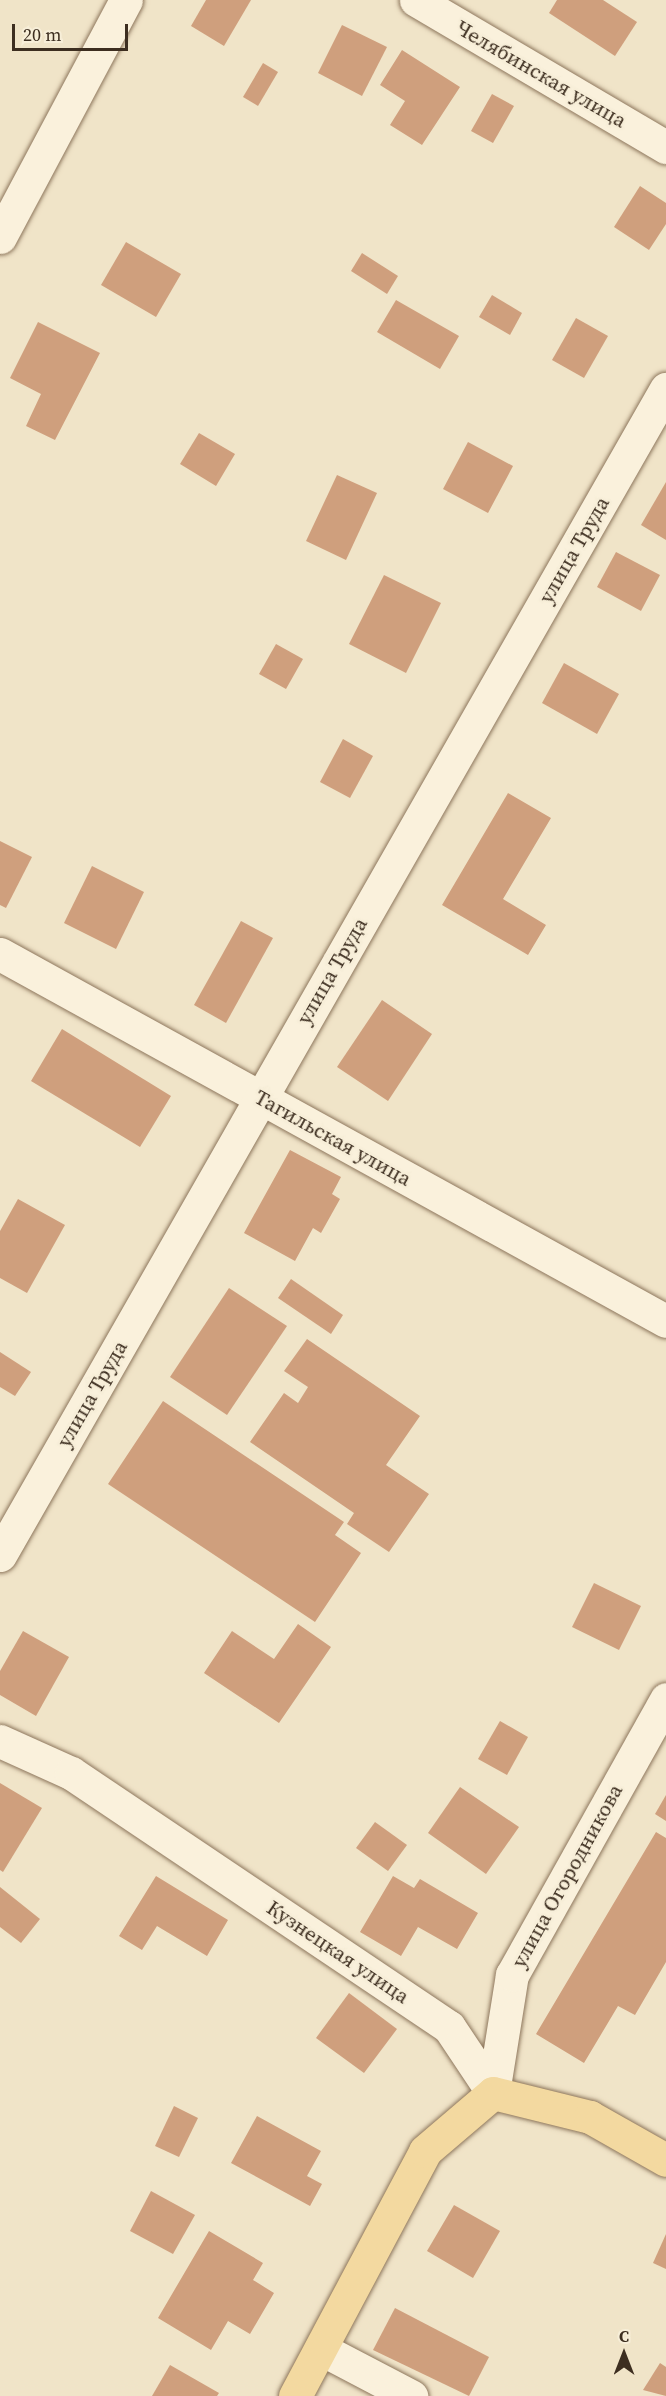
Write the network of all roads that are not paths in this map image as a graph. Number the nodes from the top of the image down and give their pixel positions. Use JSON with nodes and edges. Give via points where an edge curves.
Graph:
{"nodes":[{"id":1,"x":126,"y":0,"type":"edge"},
{"id":2,"x":416,"y":0,"type":"edge"},
{"id":3,"x":666,"y":147,"type":"edge"},
{"id":4,"x":0,"y":237,"type":"edge"},
{"id":5,"x":666,"y":389,"type":"edge"},
{"id":6,"x":0,"y":954,"type":"edge"},
{"id":7,"x":259,"y":1098,"type":"junction"},
{"id":8,"x":666,"y":1321,"type":"edge"},
{"id":9,"x":0,"y":1555,"type":"edge"},
{"id":10,"x":666,"y":1699,"type":"edge"},
{"id":11,"x":0,"y":1741,"type":"edge"},
{"id":12,"x":493,"y":2093,"type":"junction"},
{"id":13,"x":666,"y":2160,"type":"edge"},
{"id":14,"x":321,"y":2349,"type":"junction"},
{"id":15,"x":295,"y":2396,"type":"edge"},
{"id":16,"x":411,"y":2396,"type":"edge"}],
"edges":[{"from":1,"to":4,"type":"street"},
{"from":2,"to":3,"type":"street","name":"Челябинская улица"},
{"from":5,"to":7,"type":"street","name":"улица Труда"},
{"from":6,"to":7,"type":"street","name":"Тагильская улица"},
{"from":7,"to":8,"type":"street","name":"Тагильская улица"},
{"from":7,"to":9,"type":"street","name":"улица Труда"},
{"from":10,"to":12,"type":"street","name":"улица Огородникова","via":[[512,1976]]},
{"from":11,"to":12,"type":"street","name":"Кузнецкая улица","via":[[71,1773],[449,2027]]},
{"from":12,"to":13,"type":"main road","via":[[590,2117]]},
{"from":12,"to":14,"type":"main road","via":[[424,2151]]},
{"from":14,"to":15,"type":"main road"},
{"from":14,"to":16,"type":"street"}]}
